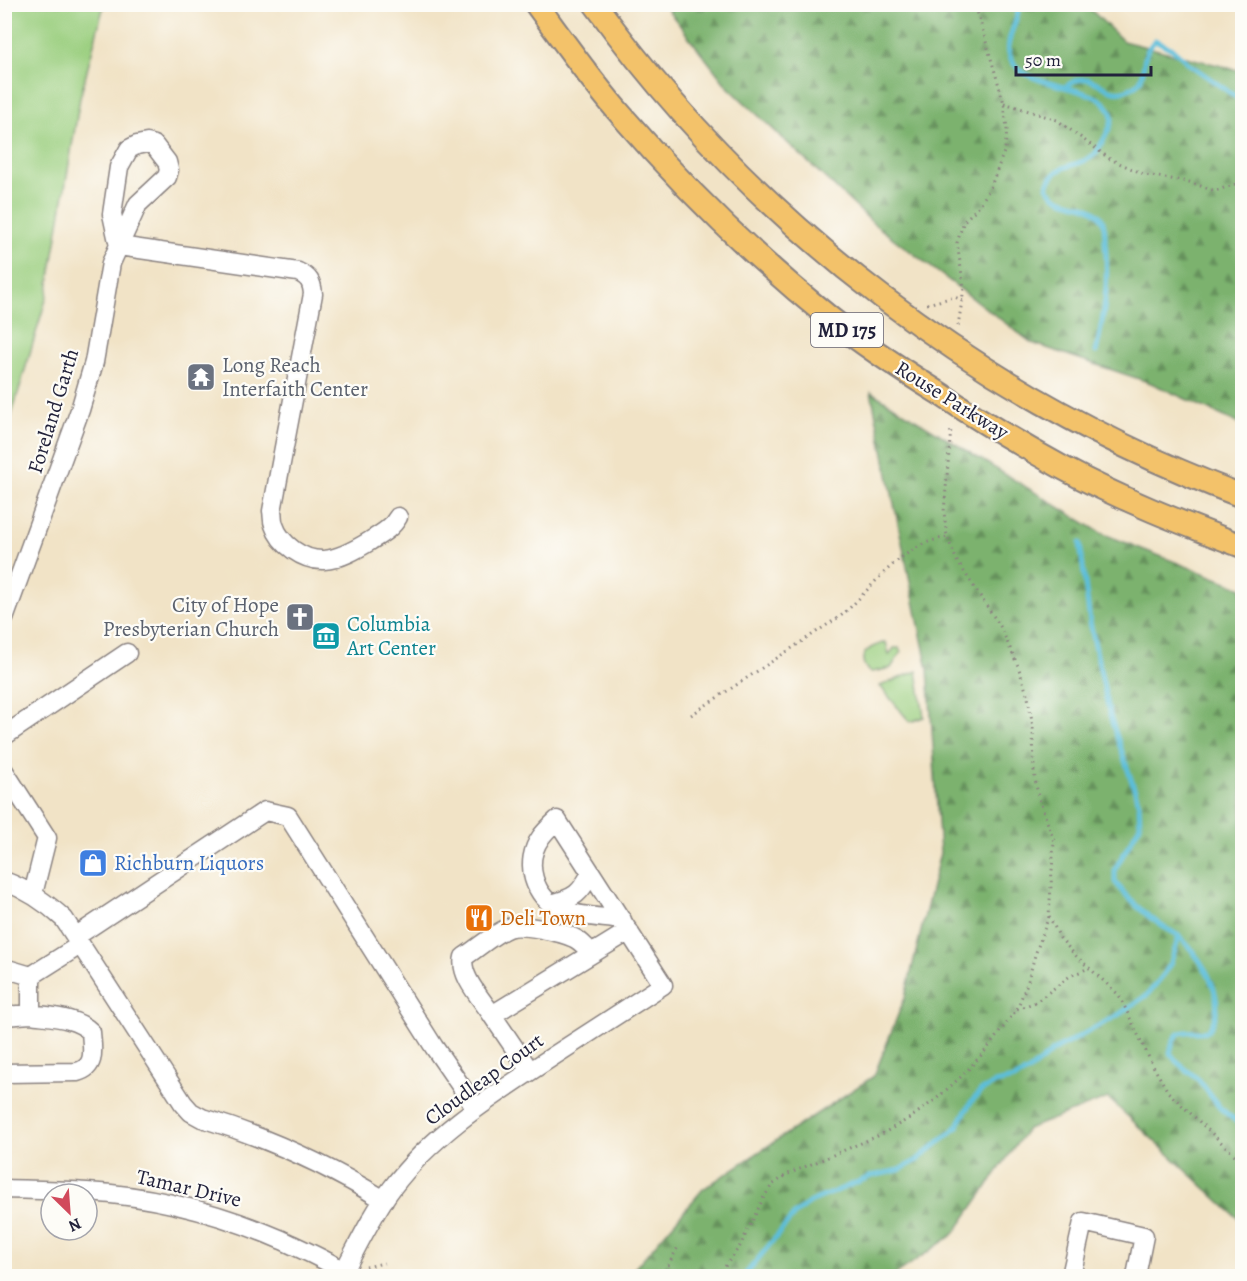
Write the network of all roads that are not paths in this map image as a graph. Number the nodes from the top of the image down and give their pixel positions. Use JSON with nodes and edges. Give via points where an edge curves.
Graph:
{"nodes":[{"id":1,"x":536,"y":4,"type":"edge"},
{"id":2,"x":595,"y":4,"type":"edge"},
{"id":3,"x":119,"y":246,"type":"junction"},
{"id":4,"x":1242,"y":496,"type":"edge"},
{"id":5,"x":398,"y":517,"type":"dead end"},
{"id":6,"x":1242,"y":546,"type":"edge"},
{"id":7,"x":4,"y":619,"type":"edge"},
{"id":8,"x":127,"y":653,"type":"dead end"},
{"id":9,"x":4,"y":736,"type":"edge"},
{"id":10,"x":4,"y":771,"type":"edge"},
{"id":11,"x":591,"y":873,"type":"junction"},
{"id":12,"x":4,"y":881,"type":"edge"},
{"id":13,"x":33,"y":894,"type":"junction"},
{"id":14,"x":551,"y":904,"type":"junction"},
{"id":15,"x":625,"y":925,"type":"junction"},
{"id":16,"x":77,"y":941,"type":"junction"},
{"id":17,"x":592,"y":953,"type":"junction"},
{"id":18,"x":4,"y":968,"type":"edge"},
{"id":19,"x":31,"y":976,"type":"junction"},
{"id":20,"x":31,"y":1014,"type":"junction"},
{"id":21,"x":492,"y":1015,"type":"junction"},
{"id":22,"x":4,"y":1016,"type":"edge"},
{"id":23,"x":530,"y":1071,"type":"junction"},
{"id":24,"x":4,"y":1073,"type":"edge"},
{"id":25,"x":476,"y":1108,"type":"junction"},
{"id":26,"x":4,"y":1189,"type":"edge"},
{"id":27,"x":384,"y":1200,"type":"junction"},
{"id":28,"x":347,"y":1274,"type":"edge"},
{"id":29,"x":1071,"y":1276,"type":"edge"},
{"id":30,"x":1136,"y":1276,"type":"edge"}],
"edges":[{"from":1,"to":6,"type":"main road","name":"Rouse Parkway","number":"MD 175","via":[[620,114],[664,163],[763,261],[831,319],[928,387],[1065,469]]},
{"from":2,"to":4,"type":"main road","number":"MD 175","via":[[657,84],[740,172],[795,224],[900,311],[1011,384],[1085,426]]},
{"from":3,"to":3,"type":"street","name":"Foreland Garth","via":[[138,204],[167,177],[167,162],[154,145],[147,143],[129,149],[119,167],[112,214]]},
{"from":3,"to":5,"type":"street","via":[[298,272],[307,277],[313,294],[272,511],[274,525],[293,551],[323,560],[356,550]]},
{"from":3,"to":7,"type":"street","name":"Foreland Garth","via":[[111,263],[94,362],[80,410]]},
{"from":8,"to":9,"type":"street"},
{"from":10,"to":13,"type":"street","via":[[47,838]]},
{"from":11,"to":14,"type":"street","via":[[578,894]]},
{"from":11,"to":14,"type":"street","via":[[557,820],[540,838],[532,868],[540,893]]},
{"from":11,"to":15,"type":"street"},
{"from":12,"to":13,"type":"street"},
{"from":13,"to":16,"type":"street","via":[[64,919]]},
{"from":14,"to":15,"type":"street"},
{"from":15,"to":17,"type":"street"},
{"from":15,"to":23,"type":"street","name":"Cloudleap Court","via":[[663,985]]},
{"from":16,"to":19,"type":"street"},
{"from":16,"to":25,"type":"street","via":[[265,811],[288,816]]},
{"from":16,"to":27,"type":"street","via":[[191,1112],[279,1145]]},
{"from":17,"to":21,"type":"street"},
{"from":17,"to":21,"type":"street","via":[[572,937],[526,927],[507,928],[464,957],[467,977]]},
{"from":18,"to":19,"type":"street"},
{"from":19,"to":20,"type":"street"},
{"from":20,"to":22,"type":"street"},
{"from":20,"to":24,"type":"street","via":[[84,1024],[91,1032],[90,1065],[84,1070]]},
{"from":21,"to":23,"type":"street"},
{"from":23,"to":25,"type":"street","name":"Cloudleap Court"},
{"from":25,"to":27,"type":"street","name":"Cloudleap Court","via":[[448,1128],[413,1163]]},
{"from":26,"to":28,"type":"street","name":"Tamar Drive","via":[[88,1192],[198,1210],[271,1235]]},
{"from":27,"to":28,"type":"street","name":"Cloudleap Court","via":[[369,1223]]},
{"from":29,"to":30,"type":"street","via":[[1083,1222],[1144,1236]]}]}
